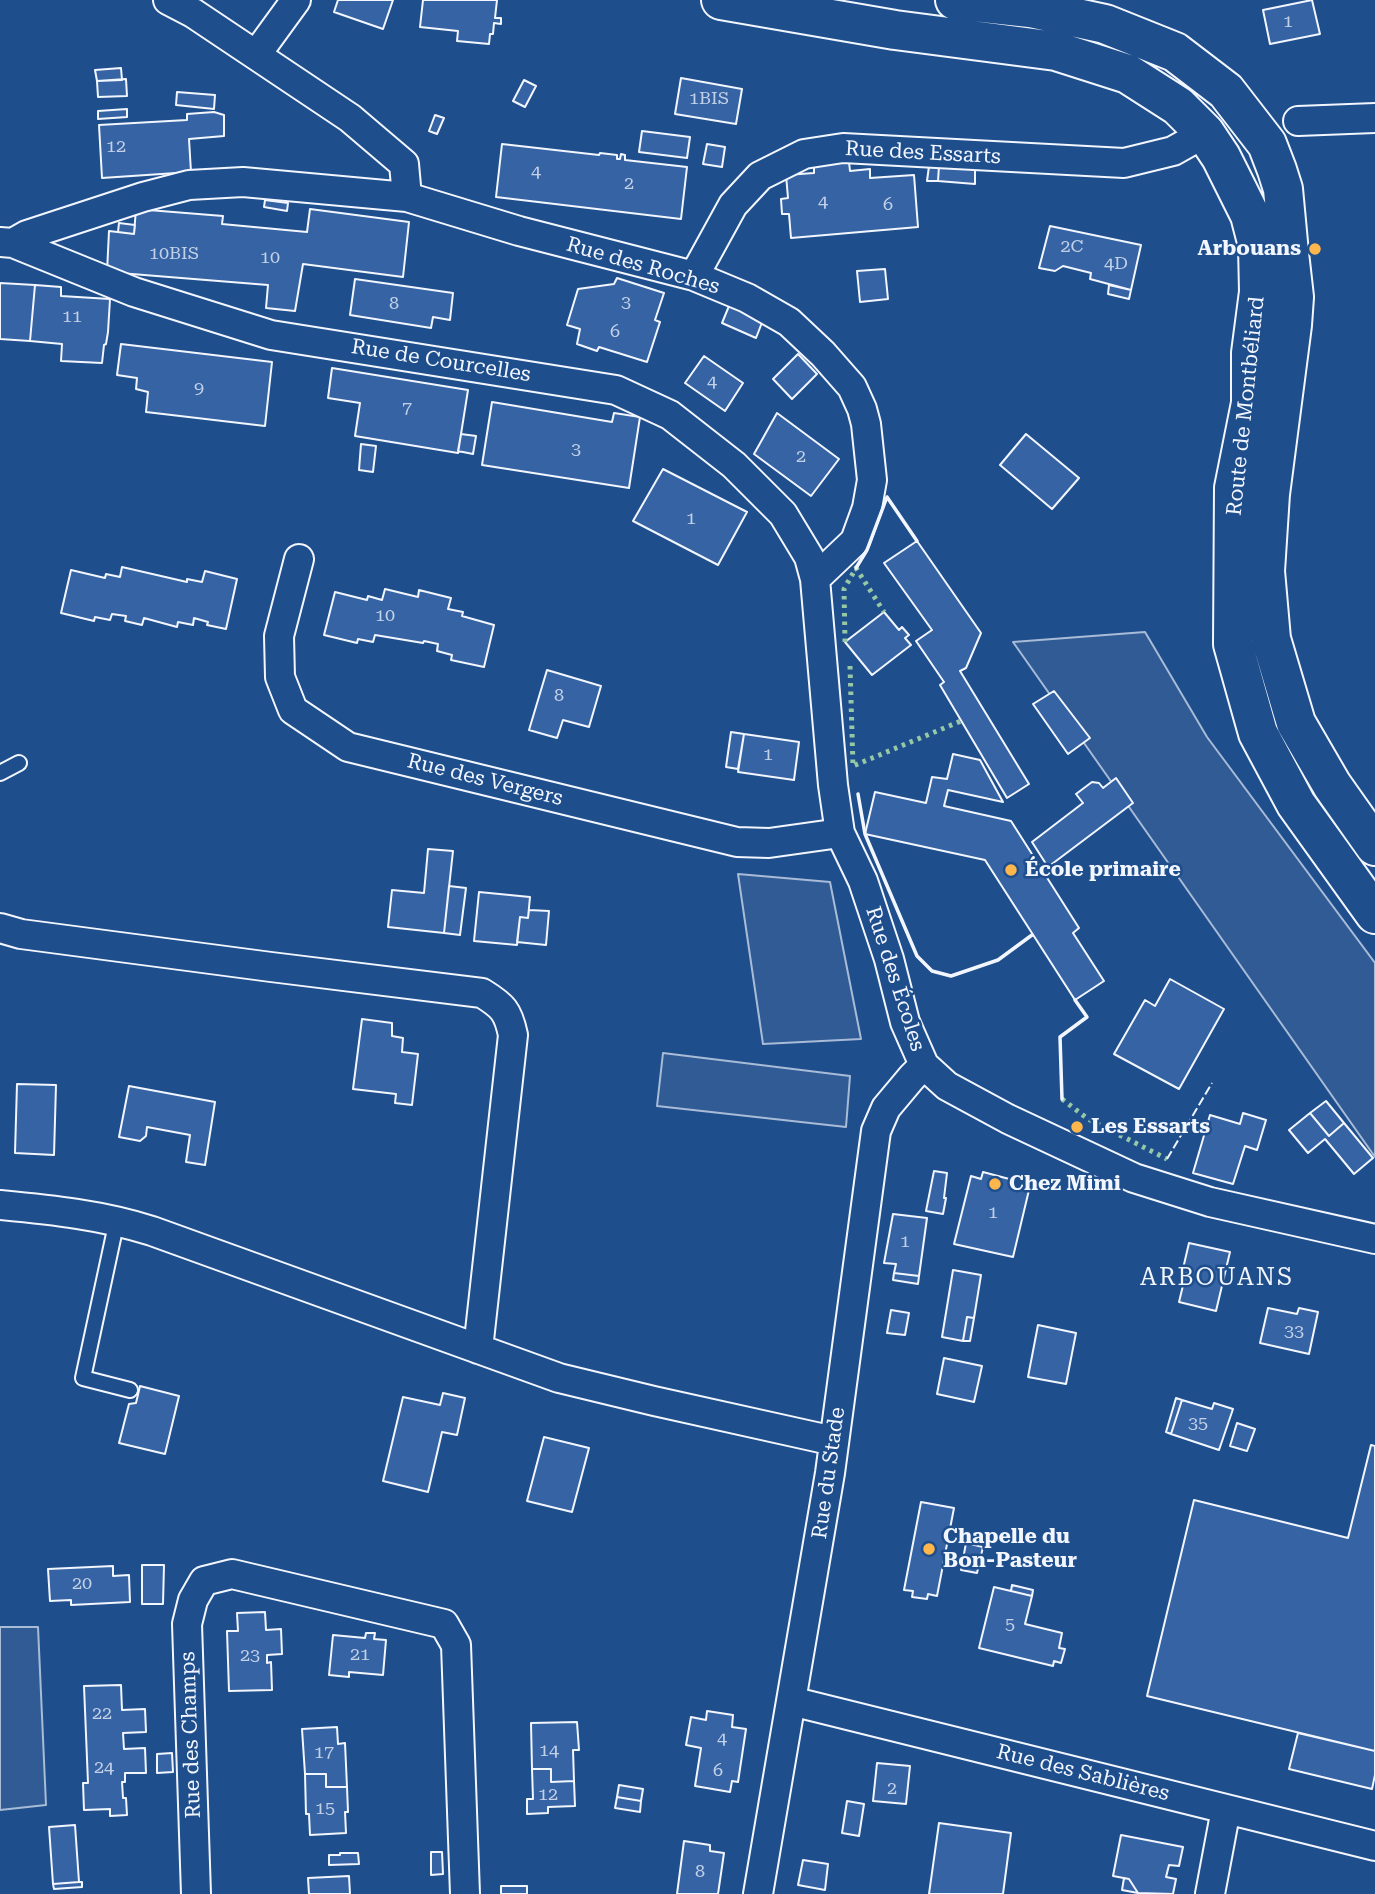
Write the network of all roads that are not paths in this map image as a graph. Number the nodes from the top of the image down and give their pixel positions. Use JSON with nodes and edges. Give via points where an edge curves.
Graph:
{"nodes":[{"id":1,"x":168,"y":0,"type":"edge"},
{"id":2,"x":296,"y":0,"type":"edge"},
{"id":3,"x":721,"y":0,"type":"edge"},
{"id":4,"x":955,"y":0,"type":"edge"},
{"id":5,"x":256,"y":55,"type":"junction"},
{"id":6,"x":1375,"y":118,"type":"edge"},
{"id":7,"x":1298,"y":121,"type":"dead end"},
{"id":8,"x":1205,"y":133,"type":"junction"},
{"id":9,"x":407,"y":197,"type":"junction"},
{"id":10,"x":6,"y":243,"type":"edge"},
{"id":11,"x":694,"y":276,"type":"junction"},
{"id":12,"x":299,"y":559,"type":"dead end"},
{"id":13,"x":815,"y":579,"type":"junction"},
{"id":14,"x":19,"y":763,"type":"dead end"},
{"id":15,"x":0,"y":773,"type":"edge"},
{"id":16,"x":840,"y":833,"type":"junction"},
{"id":17,"x":1375,"y":846,"type":"edge"},
{"id":18,"x":1375,"y":914,"type":"edge"},
{"id":19,"x":0,"y":928,"type":"edge"},
{"id":20,"x":924,"y":1065,"type":"junction"},
{"id":21,"x":0,"y":1205,"type":"edge"},
{"id":22,"x":117,"y":1220,"type":"junction"},
{"id":23,"x":1375,"y":1239,"type":"edge"},
{"id":24,"x":478,"y":1349,"type":"junction"},
{"id":25,"x":130,"y":1390,"type":"dead end"},
{"id":26,"x":834,"y":1441,"type":"junction"},
{"id":27,"x":792,"y":1701,"type":"junction"},
{"id":28,"x":1226,"y":1809,"type":"junction"},
{"id":29,"x":1375,"y":1846,"type":"edge"},
{"id":30,"x":197,"y":1894,"type":"edge"},
{"id":31,"x":465,"y":1894,"type":"edge"},
{"id":32,"x":758,"y":1894,"type":"edge"},
{"id":33,"x":1210,"y":1894,"type":"edge"}],
"edges":[{"from":1,"to":5,"type":"street"},
{"from":2,"to":5,"type":"street"},
{"from":3,"to":8,"type":"main road","name":"Route de Montbéliard","via":[[1056,51],[1128,74],[1178,106]]},
{"from":4,"to":17,"type":"main road","name":"Route de Montbéliard","via":[[1030,8],[1105,24],[1175,51],[1226,91],[1267,144],[1283,189],[1294,297],[1270,494],[1265,571],[1271,639],[1296,723]]},
{"from":5,"to":9,"type":"street","via":[[350,118],[404,164]]},
{"from":6,"to":7,"type":"street"},
{"from":8,"to":11,"type":"street","name":"Rue des Essarts","via":[[1174,151],[1124,163],[843,148],[804,154],[760,176],[733,205]]},
{"from":8,"to":18,"type":"main road","name":"Route de Montbéliard","via":[[1250,215],[1258,246],[1251,403],[1234,488],[1233,644],[1258,733],[1296,804]]},
{"from":9,"to":10,"type":"street","name":"Rue des Roches","via":[[243,182],[190,185]]},
{"from":9,"to":11,"type":"street","name":"Rue des Roches"},
{"from":10,"to":13,"type":"street","name":"Rue de Courcelles","via":[[134,292],[271,335],[616,390],[670,415],[734,465],[783,514],[809,557]]},
{"from":11,"to":13,"type":"street","name":"Rue des Roches","via":[[789,322],[852,387],[862,409],[872,480],[867,508],[855,541]]},
{"from":12,"to":16,"type":"street","name":"Rue des Vergers","via":[[279,636],[280,677],[293,710],[348,747],[737,842],[769,844]]},
{"from":13,"to":16,"type":"street","name":"Rue des Écoles"},
{"from":14,"to":15,"type":"lane"},
{"from":16,"to":20,"type":"street","name":"Rue des Écoles","via":[[863,881],[905,1022]]},
{"from":19,"to":24,"type":"street","via":[[482,993],[498,1003],[509,1018],[513,1035]]},
{"from":20,"to":23,"type":"street","name":"Rue des Écoles","via":[[947,1086],[1008,1119],[1134,1178],[1210,1202]]},
{"from":20,"to":26,"type":"street","name":"Rue du Stade","via":[[886,1108],[876,1131]]},
{"from":21,"to":22,"type":"street"},
{"from":22,"to":24,"type":"street"},
{"from":22,"to":25,"type":"lane","via":[[83,1378]]},
{"from":24,"to":26,"type":"street","via":[[559,1378]]},
{"from":26,"to":27,"type":"street","name":"Rue du Stade"},
{"from":27,"to":28,"type":"street","name":"Rue des Sablières"},
{"from":27,"to":32,"type":"street","name":"Rue du Stade"},
{"from":28,"to":29,"type":"street","name":"Rue des Sablières"},
{"from":28,"to":33,"type":"street"},
{"from":30,"to":31,"type":"street","name":"Rue des Champs","via":[[187,1624],[192,1600],[204,1581],[232,1574],[444,1624],[456,1645]]}]}
